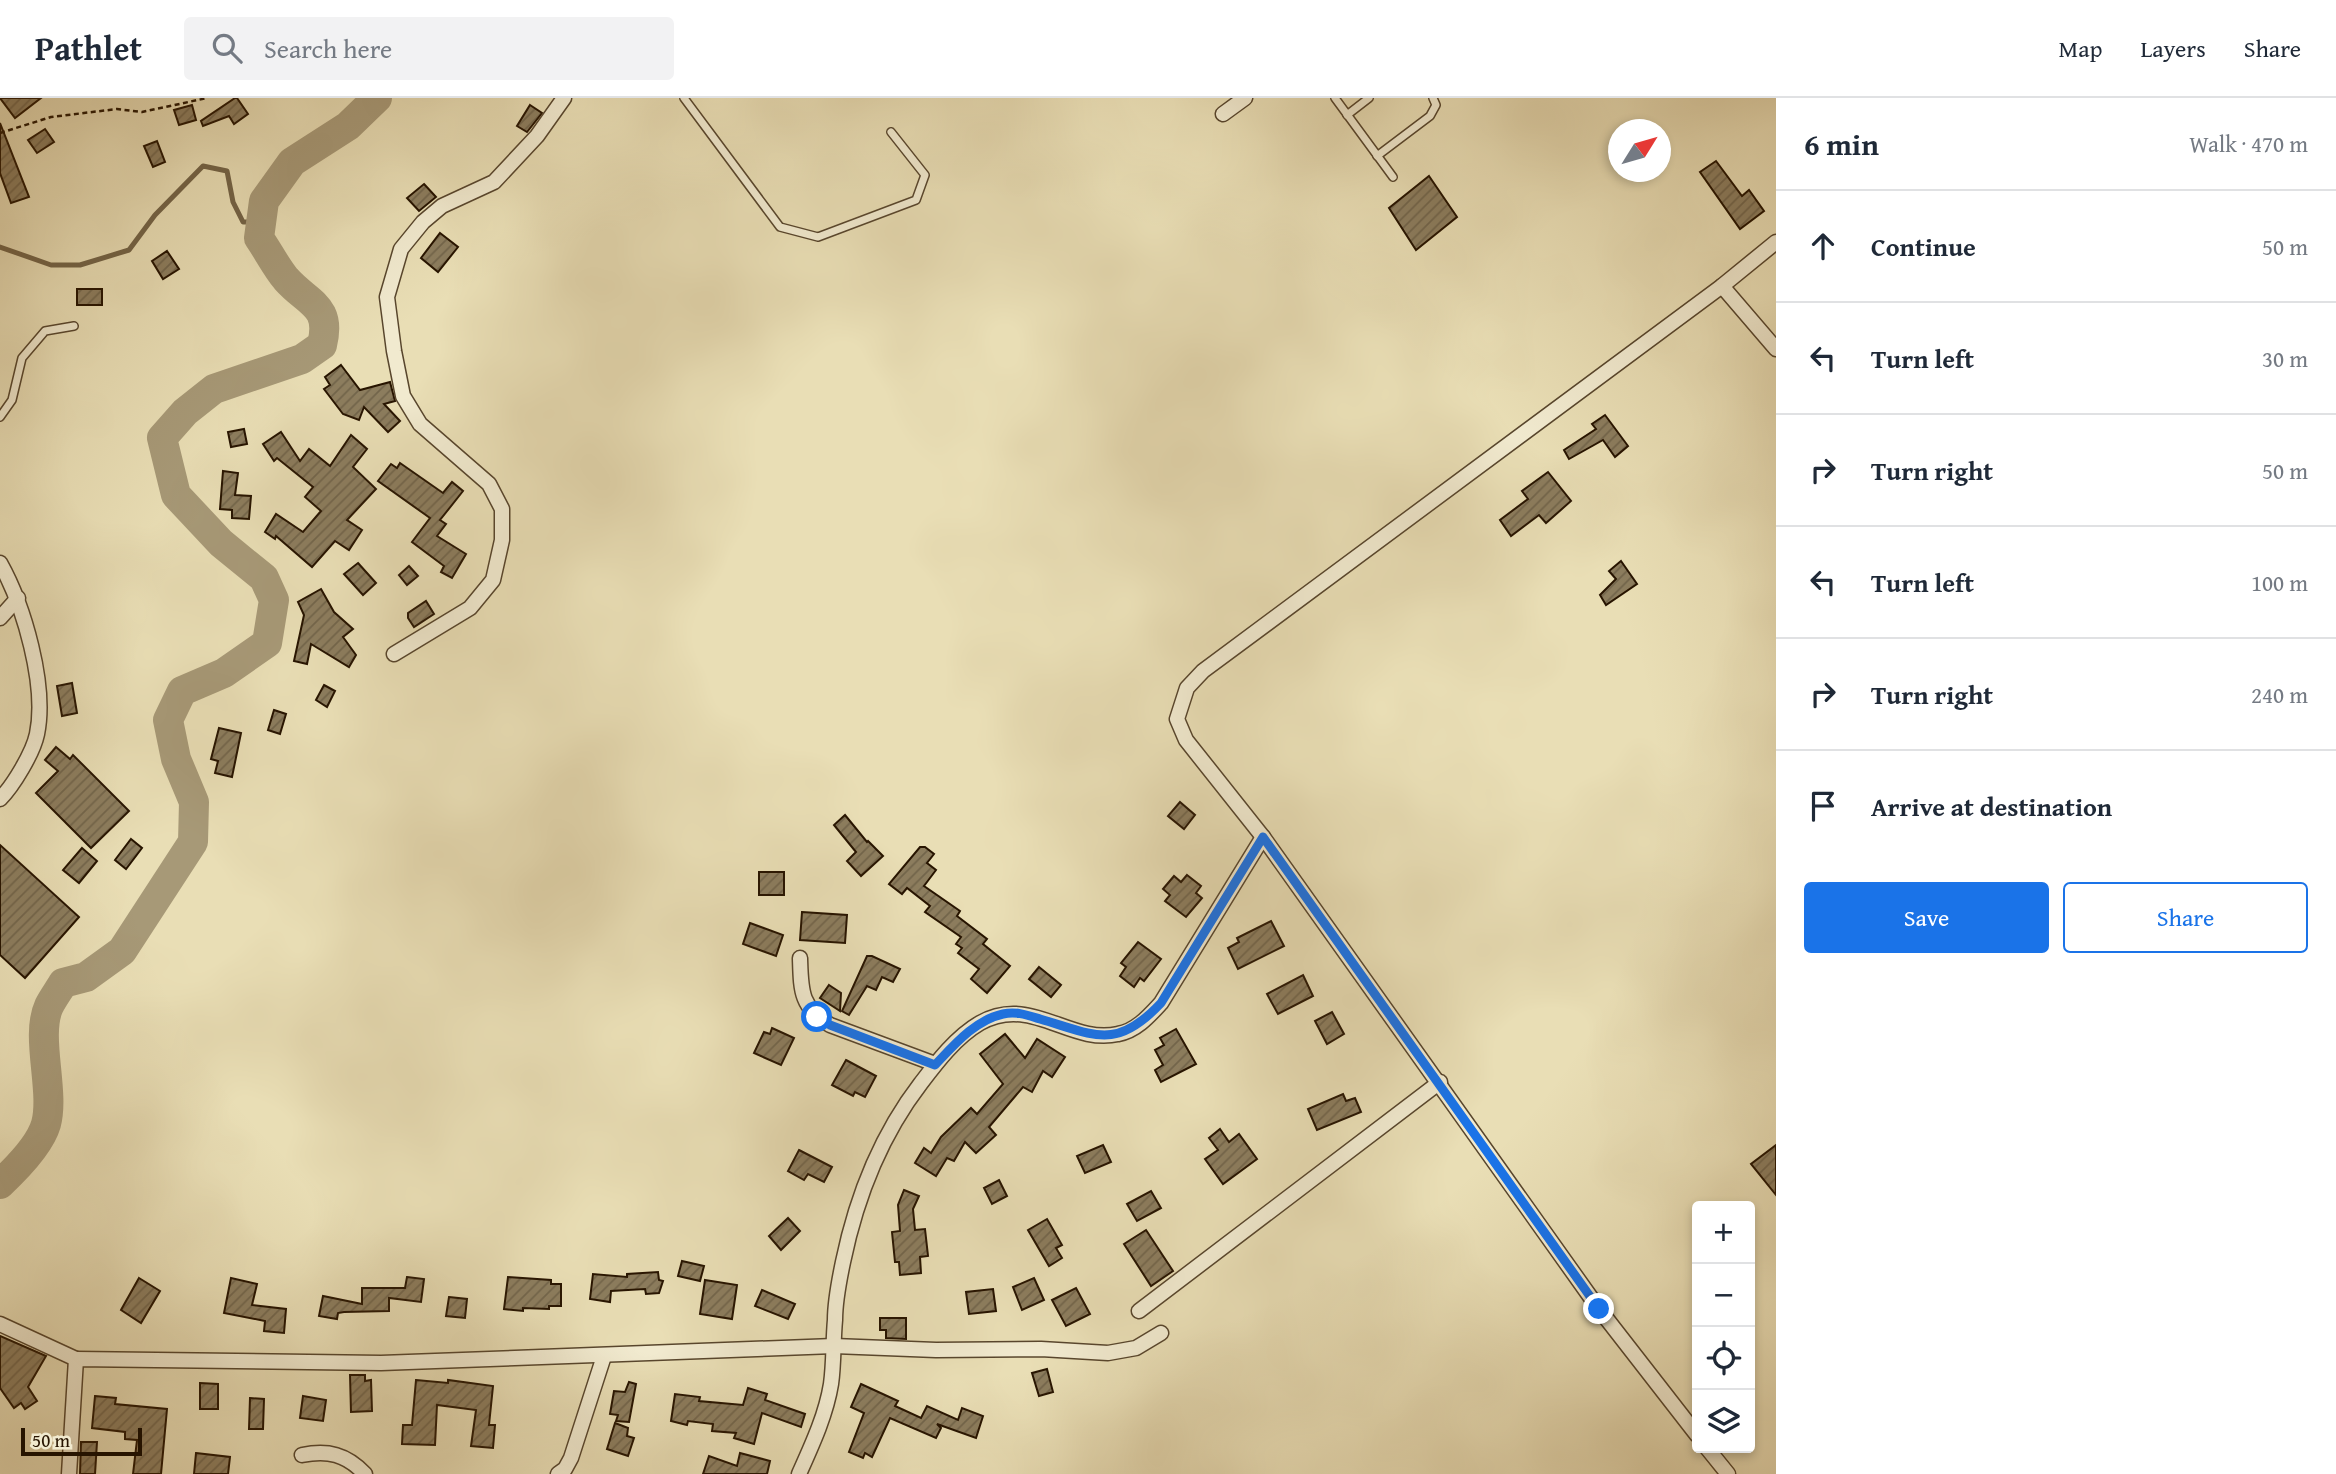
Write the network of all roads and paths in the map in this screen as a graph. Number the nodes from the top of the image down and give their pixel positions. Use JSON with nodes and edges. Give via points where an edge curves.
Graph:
{"nodes":[{"id":1,"x":207,"y":98,"type":"edge"},
{"id":2,"x":564,"y":98,"type":"edge"},
{"id":3,"x":684,"y":98,"type":"edge"},
{"id":4,"x":1245,"y":98,"type":"edge"},
{"id":5,"x":1335,"y":98,"type":"edge"},
{"id":6,"x":1370,"y":98,"type":"edge"},
{"id":7,"x":1433,"y":98,"type":"edge"},
{"id":8,"x":1223,"y":114,"type":"dead end"},
{"id":9,"x":1347,"y":115,"type":"junction"},
{"id":10,"x":891,"y":132,"type":"dead end"},
{"id":11,"x":0,"y":133,"type":"edge"},
{"id":12,"x":1377,"y":156,"type":"junction"},
{"id":13,"x":1393,"y":177,"type":"dead end"},
{"id":14,"x":1776,"y":242,"type":"edge"},
{"id":15,"x":1722,"y":286,"type":"junction"},
{"id":16,"x":74,"y":326,"type":"dead end"},
{"id":17,"x":1776,"y":349,"type":"edge"},
{"id":18,"x":0,"y":417,"type":"edge"},
{"id":19,"x":0,"y":563,"type":"edge"},
{"id":20,"x":18,"y":598,"type":"junction"},
{"id":21,"x":0,"y":618,"type":"edge"},
{"id":22,"x":394,"y":654,"type":"dead end"},
{"id":23,"x":0,"y":799,"type":"edge"},
{"id":24,"x":1263,"y":837,"type":"junction"},
{"id":25,"x":800,"y":958,"type":"dead end"},
{"id":26,"x":935,"y":1065,"type":"junction"},
{"id":27,"x":1440,"y":1082,"type":"junction"},
{"id":28,"x":1139,"y":1311,"type":"dead end"},
{"id":29,"x":0,"y":1324,"type":"edge"},
{"id":30,"x":1161,"y":1333,"type":"dead end"},
{"id":31,"x":834,"y":1346,"type":"junction"},
{"id":32,"x":604,"y":1356,"type":"junction"},
{"id":33,"x":76,"y":1359,"type":"junction"},
{"id":34,"x":1692,"y":1429,"type":"edge"},
{"id":35,"x":1711,"y":1453,"type":"edge"},
{"id":36,"x":302,"y":1455,"type":"dead end"},
{"id":37,"x":69,"y":1474,"type":"edge"},
{"id":38,"x":365,"y":1474,"type":"edge"},
{"id":39,"x":558,"y":1474,"type":"edge"},
{"id":40,"x":799,"y":1474,"type":"edge"},
{"id":41,"x":1728,"y":1474,"type":"edge"}],
"edges":[{"from":1,"to":11,"type":"path","via":[[142,112],[117,109],[51,117]]},
{"from":2,"to":22,"type":"street","via":[[537,136],[494,182],[442,206],[423,222],[397,261],[387,296],[403,396],[420,424],[489,484],[502,509],[502,540],[493,580],[470,608]]},
{"from":3,"to":10,"type":"lane","via":[[780,227],[818,237],[916,200],[925,175]]},
{"from":4,"to":8,"type":"street"},
{"from":5,"to":9,"type":"lane"},
{"from":6,"to":9,"type":"lane"},
{"from":7,"to":12,"type":"lane","via":[[1436,105],[1430,116]]},
{"from":9,"to":12,"type":"lane"},
{"from":12,"to":13,"type":"lane"},
{"from":14,"to":15,"type":"street"},
{"from":15,"to":17,"type":"street"},
{"from":15,"to":24,"type":"street","via":[[1203,671],[1187,688],[1177,719],[1186,740]]},
{"from":16,"to":18,"type":"lane","via":[[45,331],[22,358],[12,400]]},
{"from":19,"to":20,"type":"street"},
{"from":20,"to":21,"type":"street"},
{"from":20,"to":23,"type":"street","via":[[38,679],[37,735],[12,786]]},
{"from":24,"to":26,"type":"street","via":[[1161,1003],[1144,1021],[1121,1034],[1099,1036],[1016,1012],[1001,1014],[979,1023]]},
{"from":24,"to":27,"type":"street"},
{"from":25,"to":26,"type":"street","via":[[801,990],[817,1017]]},
{"from":26,"to":31,"type":"street","via":[[885,1138],[856,1210],[843,1262]]},
{"from":27,"to":28,"type":"street"},
{"from":27,"to":34,"type":"street","via":[[1599,1309]]},
{"from":29,"to":33,"type":"street"},
{"from":30,"to":31,"type":"street","via":[[1136,1348],[1108,1353]]},
{"from":31,"to":32,"type":"street"},
{"from":31,"to":40,"type":"street","via":[[831,1384]]},
{"from":32,"to":33,"type":"street","via":[[381,1363]]},
{"from":32,"to":39,"type":"street","via":[[571,1458]]},
{"from":33,"to":37,"type":"street"},
{"from":35,"to":41,"type":"street"},
{"from":36,"to":38,"type":"street","via":[[338,1454]]}]}
